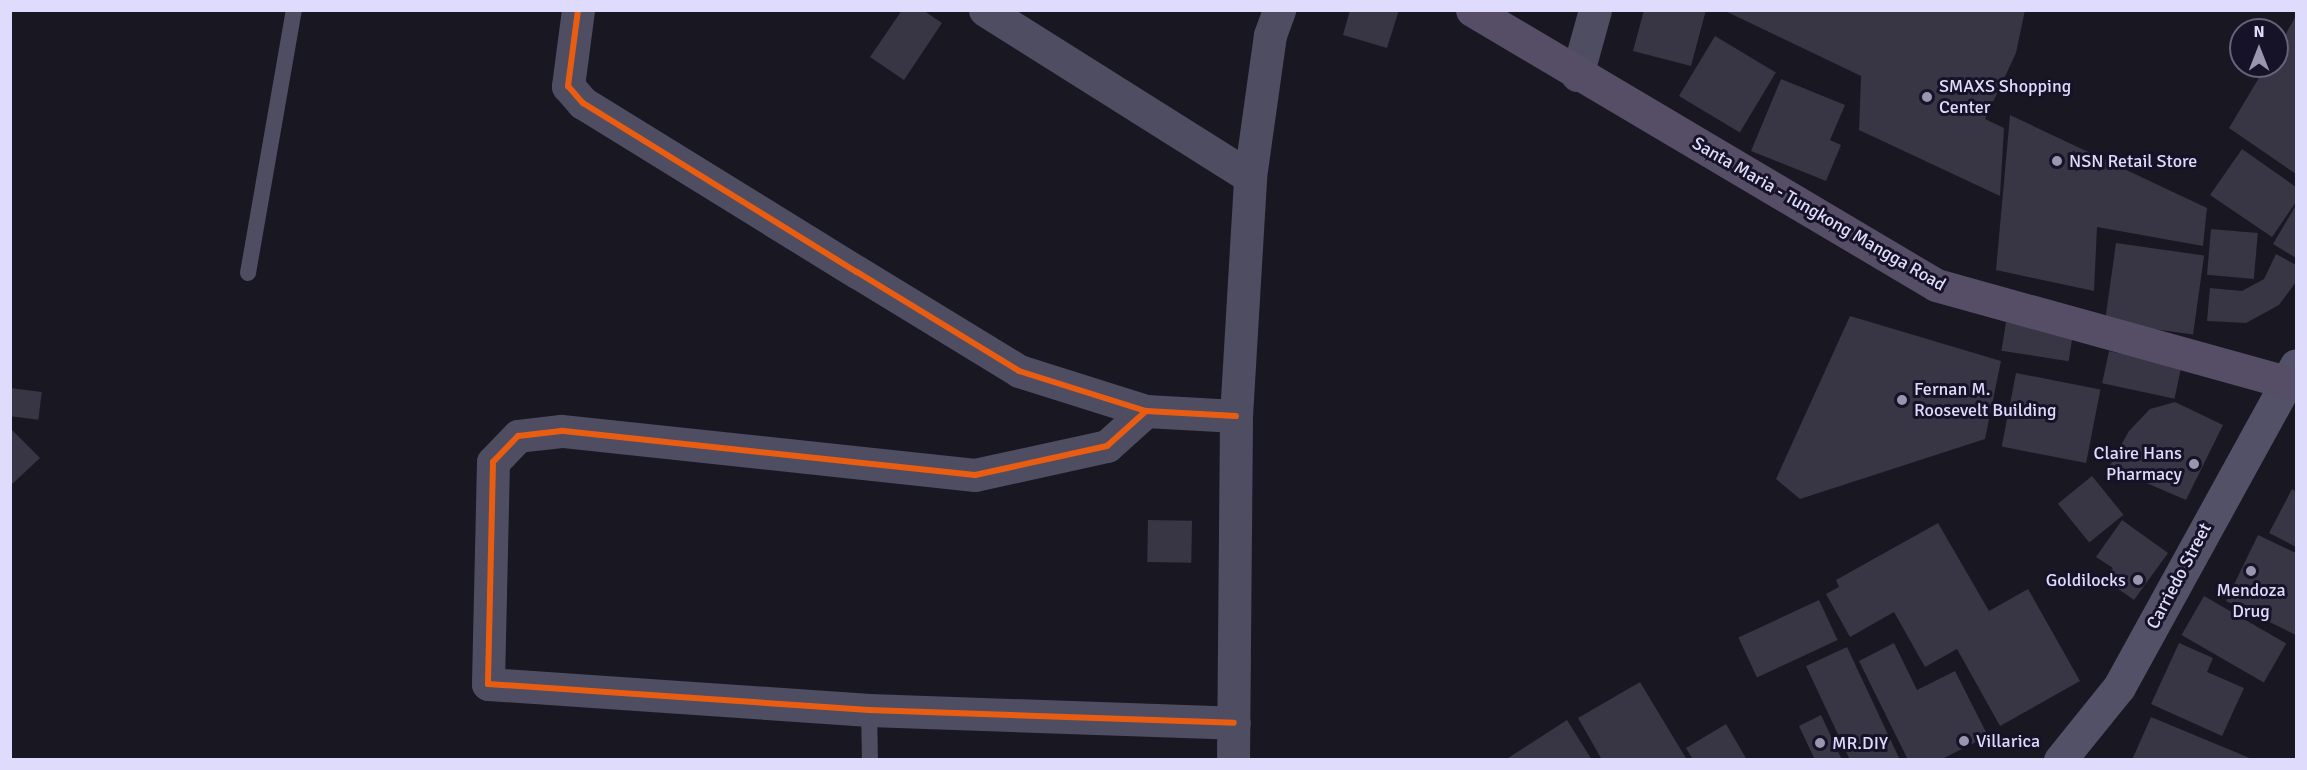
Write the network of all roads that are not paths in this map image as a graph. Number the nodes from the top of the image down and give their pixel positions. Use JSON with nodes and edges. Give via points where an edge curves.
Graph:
{"nodes":[{"id":1,"x":294,"y":10,"type":"edge"},
{"id":2,"x":578,"y":10,"type":"edge"},
{"id":3,"x":985,"y":10,"type":"edge"},
{"id":4,"x":1279,"y":10,"type":"edge"},
{"id":5,"x":1472,"y":10,"type":"edge"},
{"id":6,"x":1595,"y":10,"type":"edge"},
{"id":7,"x":1577,"y":75,"type":"junction"},
{"id":8,"x":1250,"y":177,"type":"junction"},
{"id":9,"x":248,"y":273,"type":"dead end"},
{"id":10,"x":2293,"y":378,"type":"edge"},
{"id":11,"x":1146,"y":411,"type":"junction"},
{"id":12,"x":1236,"y":416,"type":"junction"},
{"id":13,"x":869,"y":710,"type":"junction"},
{"id":14,"x":1234,"y":723,"type":"junction"},
{"id":15,"x":870,"y":759,"type":"edge"},
{"id":16,"x":1233,"y":759,"type":"edge"},
{"id":17,"x":2060,"y":759,"type":"edge"}],
"edges":[{"from":1,"to":9,"type":"lane"},
{"from":2,"to":11,"type":"street","via":[[568,86],[583,102],[1019,371]]},
{"from":3,"to":8,"type":"street"},
{"from":4,"to":8,"type":"street","via":[[1270,35]]},
{"from":5,"to":7,"type":"main road","name":"Santa Maria - Tungkong Mangga Road"},
{"from":6,"to":7,"type":"street"},
{"from":7,"to":10,"type":"main road","name":"Santa Maria - Tungkong Mangga Road","via":[[1936,285]]},
{"from":8,"to":12,"type":"street"},
{"from":10,"to":17,"type":"main road","name":"Carriedo Street","via":[[2119,687]]},
{"from":11,"to":12,"type":"street"},
{"from":11,"to":13,"type":"street","via":[[1107,446],[975,475],[561,431],[518,436],[493,462],[488,684]]},
{"from":12,"to":14,"type":"street"},
{"from":13,"to":14,"type":"street"},
{"from":13,"to":15,"type":"lane"},
{"from":14,"to":16,"type":"street"}]}
